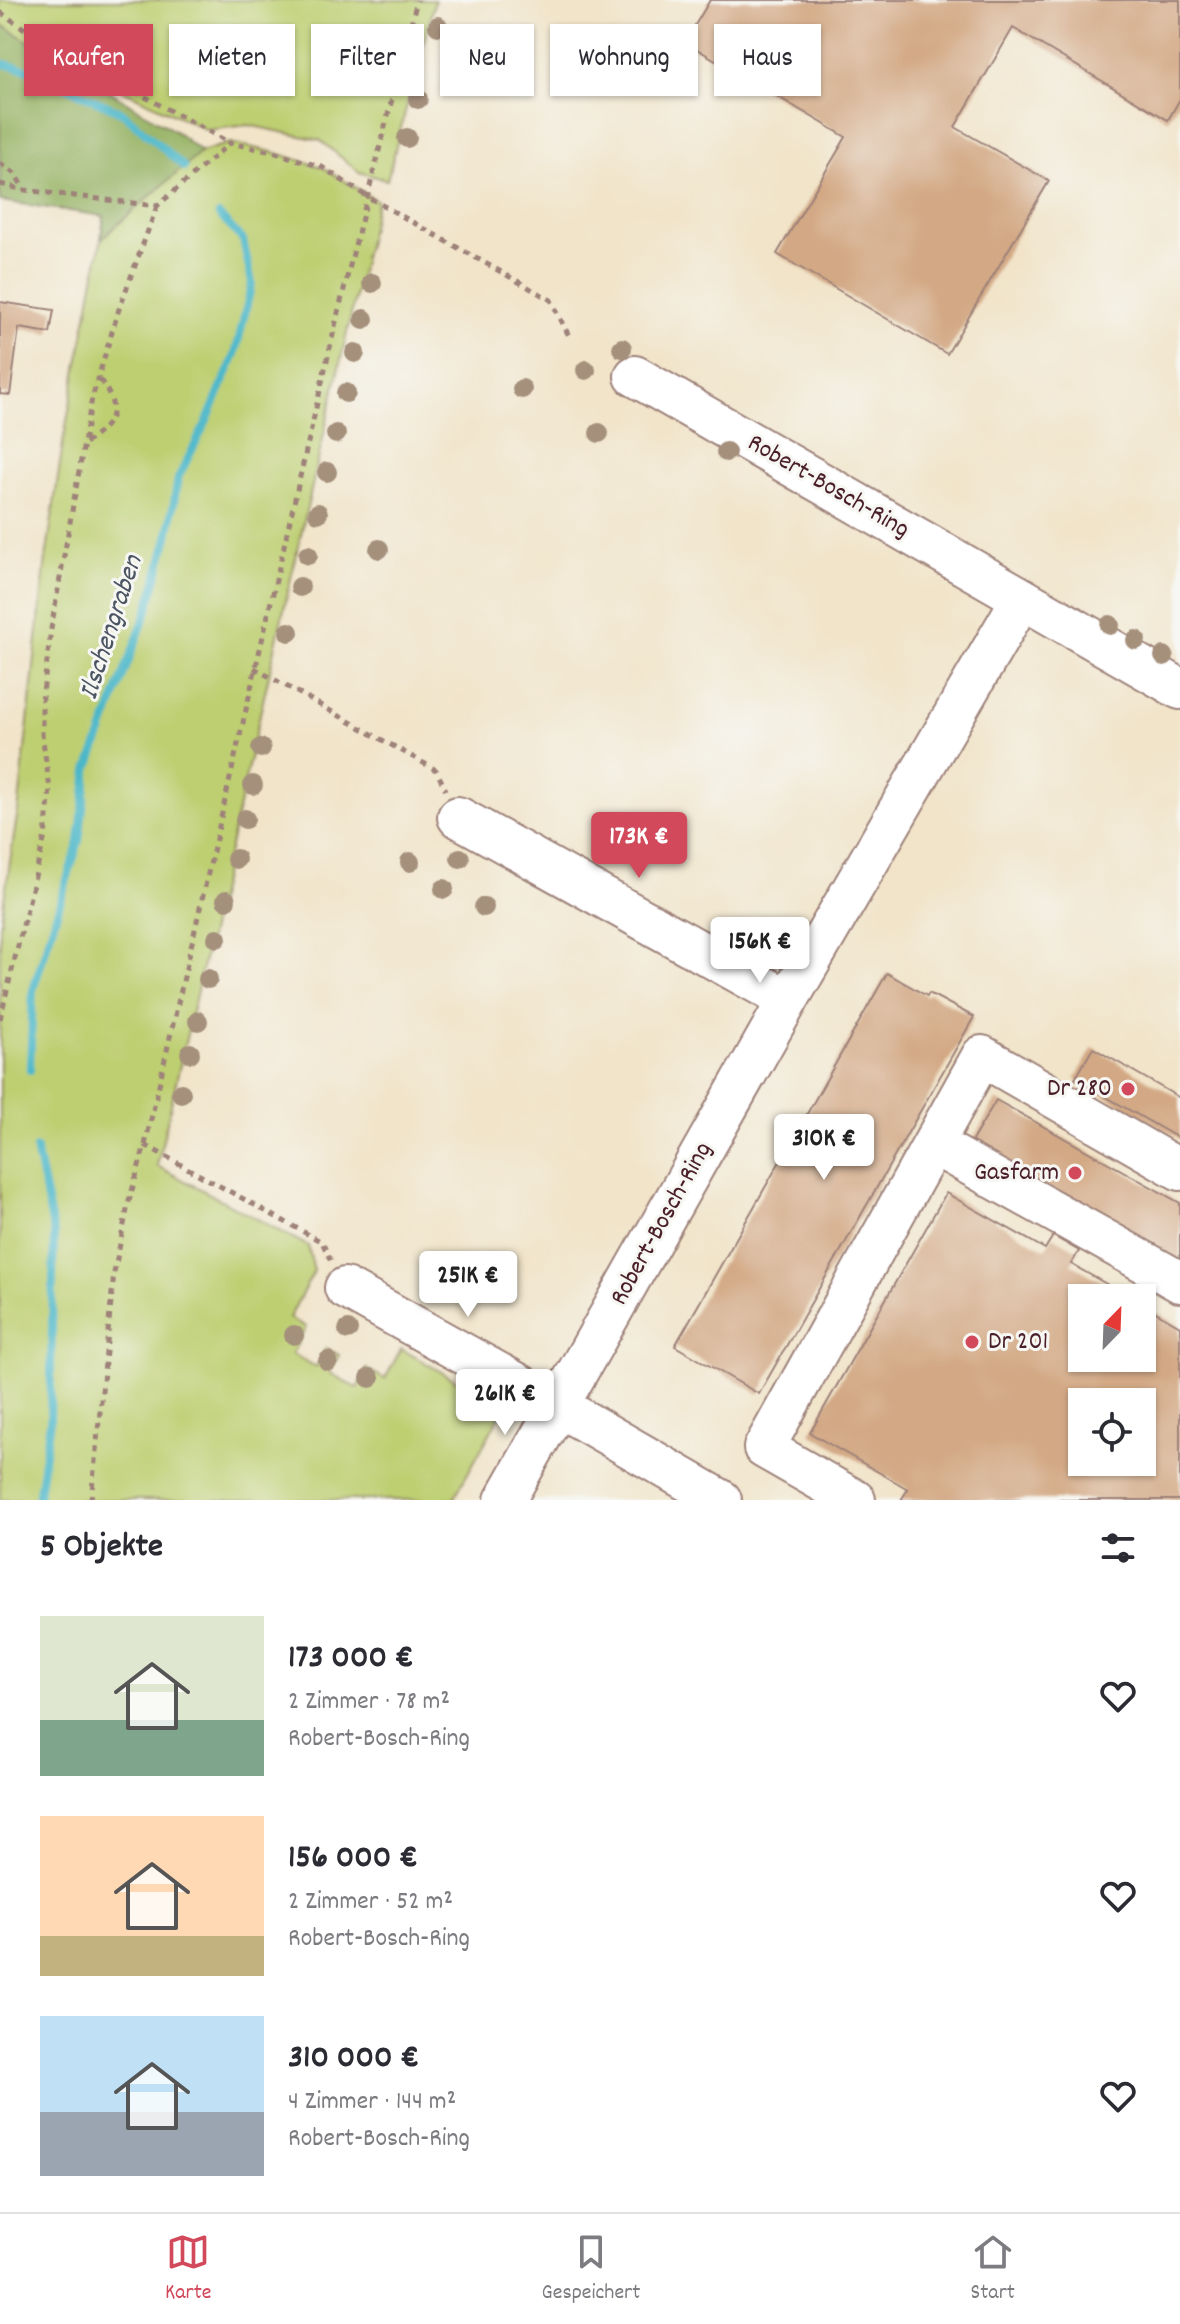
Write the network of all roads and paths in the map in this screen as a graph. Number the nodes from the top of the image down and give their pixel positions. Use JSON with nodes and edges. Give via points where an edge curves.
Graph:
{"nodes":[{"id":1,"x":417,"y":0,"type":"edge"},
{"id":2,"x":0,"y":12,"type":"edge"},
{"id":3,"x":230,"y":143,"type":"junction"},
{"id":4,"x":0,"y":163,"type":"edge"},
{"id":5,"x":0,"y":184,"type":"edge"},
{"id":6,"x":25,"y":190,"type":"junction"},
{"id":7,"x":366,"y":196,"type":"junction"},
{"id":8,"x":157,"y":206,"type":"junction"},
{"id":9,"x":571,"y":340,"type":"dead end"},
{"id":10,"x":635,"y":376,"type":"dead end"},
{"id":11,"x":98,"y":378,"type":"junction"},
{"id":12,"x":84,"y":444,"type":"junction"},
{"id":13,"x":1022,"y":598,"type":"junction"},
{"id":14,"x":254,"y":668,"type":"junction"},
{"id":15,"x":1180,"y":689,"type":"edge"},
{"id":16,"x":458,"y":817,"type":"joint"},
{"id":17,"x":788,"y":1000,"type":"junction"},
{"id":18,"x":0,"y":1019,"type":"edge"},
{"id":19,"x":933,"y":1144,"type":"junction"},
{"id":20,"x":145,"y":1145,"type":"junction"},
{"id":21,"x":1180,"y":1170,"type":"edge"},
{"id":22,"x":1180,"y":1282,"type":"edge"},
{"id":23,"x":345,"y":1288,"type":"joint"},
{"id":24,"x":560,"y":1407,"type":"junction"},
{"id":25,"x":91,"y":1500,"type":"edge"},
{"id":26,"x":505,"y":1500,"type":"edge"},
{"id":27,"x":721,"y":1500,"type":"edge"},
{"id":28,"x":855,"y":1500,"type":"edge"}],
"edges":[{"from":1,"to":7,"type":"path"},
{"from":2,"to":3,"type":"path","via":[[44,42]]},
{"from":3,"to":7,"type":"path","via":[[322,167]]},
{"from":3,"to":8,"type":"path"},
{"from":4,"to":6,"type":"path"},
{"from":5,"to":6,"type":"path"},
{"from":6,"to":8,"type":"path"},
{"from":7,"to":9,"type":"path","via":[[551,300]]},
{"from":7,"to":14,"type":"path"},
{"from":8,"to":11,"type":"path"},
{"from":10,"to":13,"type":"street","name":"Robert-Bosch-Ring"},
{"from":11,"to":12,"type":"path"},
{"from":11,"to":12,"type":"path","via":[[112,396],[112,413],[105,430]]},
{"from":12,"to":18,"type":"path","via":[[42,701],[50,789],[45,836]]},
{"from":13,"to":15,"type":"street","name":"Robert-Bosch-Ring"},
{"from":13,"to":17,"type":"street","name":"Robert-Bosch-Ring"},
{"from":14,"to":16,"type":"path","via":[[436,770]]},
{"from":14,"to":20,"type":"path"},
{"from":16,"to":17,"type":"street"},
{"from":17,"to":24,"type":"street","name":"Robert-Bosch-Ring"},
{"from":19,"to":21,"type":"street","via":[[982,1056]]},
{"from":19,"to":22,"type":"street"},
{"from":19,"to":28,"type":"street","via":[[764,1448]]},
{"from":20,"to":23,"type":"path","via":[[322,1242]]},
{"from":20,"to":25,"type":"path","via":[[114,1273]]},
{"from":23,"to":24,"type":"street"},
{"from":24,"to":26,"type":"street","name":"Robert-Bosch-Ring"},
{"from":24,"to":27,"type":"street"}]}
